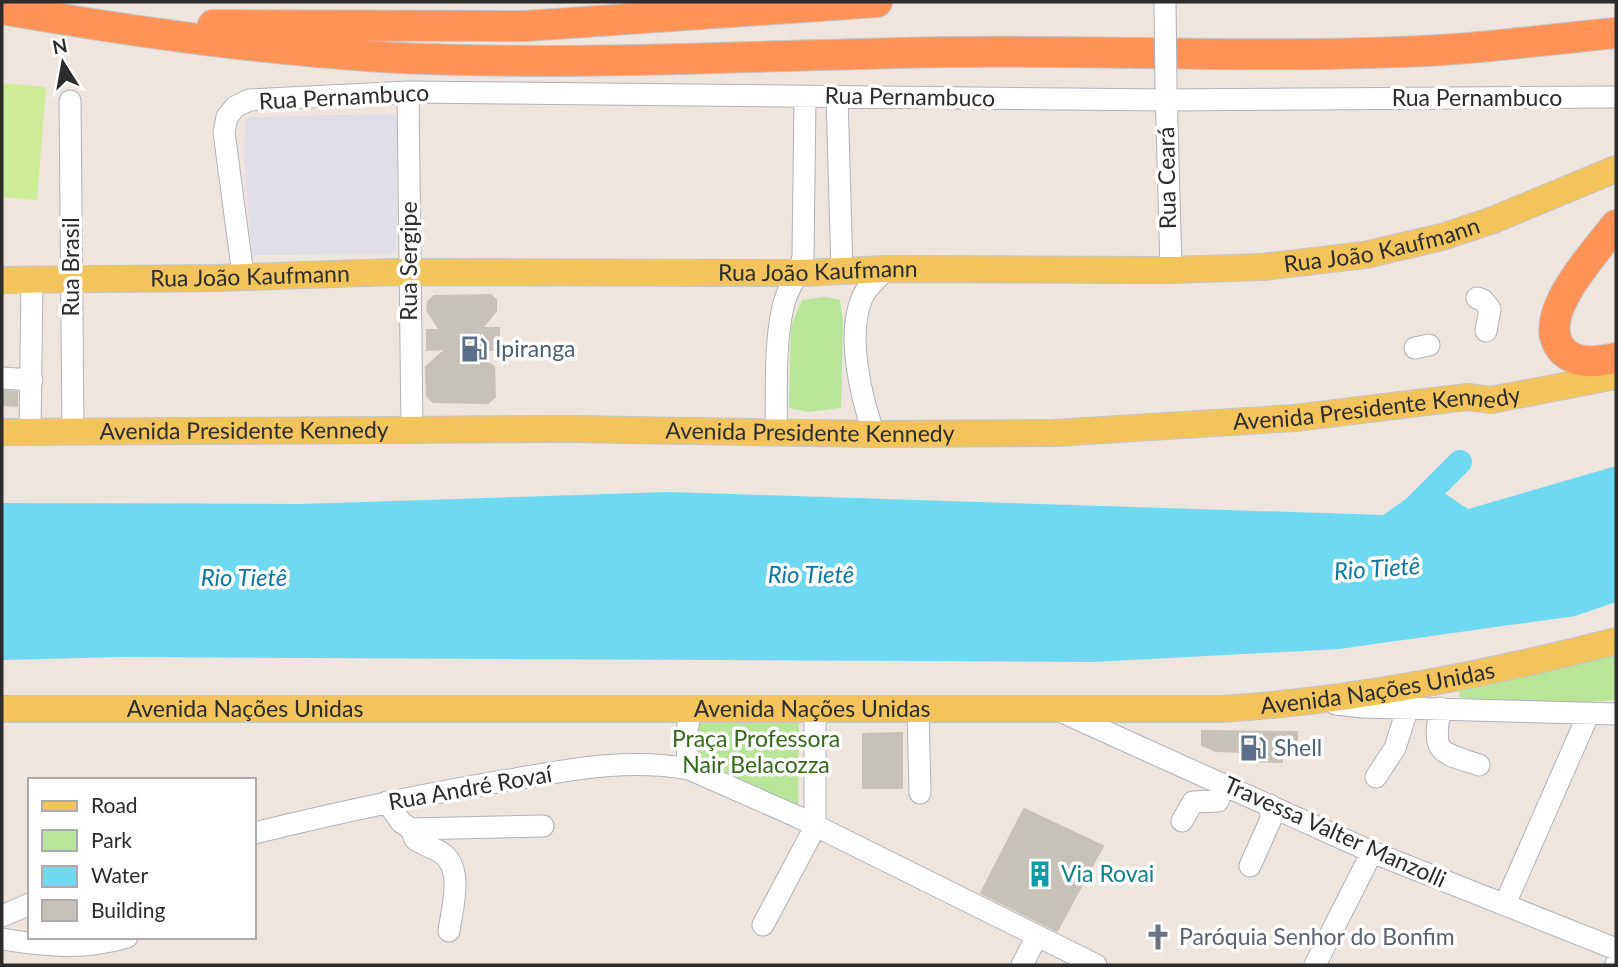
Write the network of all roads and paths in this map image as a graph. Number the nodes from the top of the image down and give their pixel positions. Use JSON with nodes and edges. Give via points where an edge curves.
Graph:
{"nodes":[{"id":1,"x":877,"y":2,"type":"edge"},
{"id":2,"x":1165,"y":2,"type":"edge"},
{"id":3,"x":2,"y":9,"type":"edge"},
{"id":4,"x":1616,"y":33,"type":"edge"},
{"id":5,"x":151,"y":35,"type":"junction"},
{"id":6,"x":408,"y":92,"type":"junction"},
{"id":7,"x":1166,"y":93,"type":"junction"},
{"id":8,"x":837,"y":96,"type":"junction"},
{"id":9,"x":805,"y":97,"type":"junction"},
{"id":10,"x":1616,"y":97,"type":"edge"},
{"id":11,"x":71,"y":101,"type":"dead end"},
{"id":12,"x":1616,"y":169,"type":"edge"},
{"id":13,"x":1616,"y":225,"type":"edge"},
{"id":14,"x":887,"y":269,"type":"junction"},
{"id":15,"x":842,"y":271,"type":"junction"},
{"id":16,"x":1171,"y":271,"type":"junction"},
{"id":17,"x":799,"y":273,"type":"junction"},
{"id":18,"x":409,"y":274,"type":"junction"},
{"id":19,"x":243,"y":275,"type":"junction"},
{"id":20,"x":2,"y":280,"type":"edge"},
{"id":21,"x":72,"y":280,"type":"junction"},
{"id":22,"x":32,"y":281,"type":"junction"},
{"id":23,"x":1477,"y":298,"type":"dead end"},
{"id":24,"x":1486,"y":331,"type":"dead end"},
{"id":25,"x":1616,"y":358,"type":"edge"},
{"id":26,"x":1616,"y":363,"type":"edge"},
{"id":27,"x":1616,"y":376,"type":"edge"},
{"id":28,"x":2,"y":378,"type":"edge"},
{"id":29,"x":32,"y":380,"type":"junction"},
{"id":30,"x":1467,"y":397,"type":"junction"},
{"id":31,"x":412,"y":430,"type":"junction"},
{"id":32,"x":2,"y":432,"type":"edge"},
{"id":33,"x":30,"y":432,"type":"junction"},
{"id":34,"x":73,"y":432,"type":"junction"},
{"id":35,"x":776,"y":432,"type":"junction"},
{"id":36,"x":874,"y":434,"type":"junction"},
{"id":37,"x":1616,"y":641,"type":"edge"},
{"id":38,"x":1320,"y":701,"type":"junction"},
{"id":39,"x":1408,"y":708,"type":"junction"},
{"id":40,"x":1440,"y":708,"type":"junction"},
{"id":41,"x":2,"y":709,"type":"edge"},
{"id":42,"x":691,"y":709,"type":"junction"},
{"id":43,"x":815,"y":709,"type":"junction"},
{"id":44,"x":918,"y":709,"type":"junction"},
{"id":45,"x":1056,"y":709,"type":"junction"},
{"id":46,"x":1589,"y":713,"type":"junction"},
{"id":47,"x":1616,"y":714,"type":"edge"},
{"id":48,"x":1479,"y":765,"type":"dead end"},
{"id":49,"x":689,"y":769,"type":"junction"},
{"id":50,"x":1376,"y":778,"type":"dead end"},
{"id":51,"x":1224,"y":784,"type":"junction"},
{"id":52,"x":920,"y":793,"type":"dead end"},
{"id":53,"x":387,"y":802,"type":"junction"},
{"id":54,"x":1270,"y":805,"type":"junction"},
{"id":55,"x":1182,"y":821,"type":"dead end"},
{"id":56,"x":543,"y":826,"type":"dead end"},
{"id":57,"x":815,"y":827,"type":"junction"},
{"id":58,"x":411,"y":829,"type":"junction"},
{"id":59,"x":256,"y":833,"type":"edge"},
{"id":60,"x":1372,"y":852,"type":"junction"},
{"id":61,"x":1250,"y":866,"type":"dead end"},
{"id":62,"x":1505,"y":904,"type":"junction"},
{"id":63,"x":28,"y":905,"type":"edge"},
{"id":64,"x":2,"y":916,"type":"edge"},
{"id":65,"x":763,"y":925,"type":"dead end"},
{"id":66,"x":449,"y":931,"type":"dead end"},
{"id":67,"x":1037,"y":936,"type":"junction"},
{"id":68,"x":2,"y":939,"type":"edge"},
{"id":69,"x":121,"y":939,"type":"edge"},
{"id":70,"x":1616,"y":949,"type":"edge"},
{"id":71,"x":1022,"y":965,"type":"edge"},
{"id":72,"x":1096,"y":965,"type":"edge"},
{"id":73,"x":1315,"y":965,"type":"edge"}],
"edges":[{"from":1,"to":5,"type":"highway","via":[[526,26],[183,25]]},
{"from":2,"to":7,"type":"street","name":"Rua Ceará","bridge":true},
{"from":3,"to":5,"type":"highway"},
{"from":4,"to":5,"type":"highway","via":[[1394,53],[990,51],[544,61],[383,57]]},
{"from":6,"to":9,"type":"street","name":"Rua Pernambuco"},
{"from":6,"to":18,"type":"street","name":"Rua Sergipe"},
{"from":6,"to":19,"type":"street","name":"Rua Pernambuco","via":[[249,100],[235,107],[227,117],[225,132]]},
{"from":7,"to":8,"type":"street","name":"Rua Pernambuco"},
{"from":7,"to":10,"type":"street","name":"Rua Pernambuco"},
{"from":7,"to":16,"type":"street","name":"Rua Ceará"},
{"from":8,"to":9,"type":"street","name":"Rua Pernambuco"},
{"from":8,"to":15,"type":"street"},
{"from":9,"to":17,"type":"street"},
{"from":11,"to":21,"type":"street","name":"Rua Brasil"},
{"from":12,"to":16,"type":"main road","name":"Rua João Kaufmann","via":[[1493,220],[1402,247],[1314,262]]},
{"from":13,"to":25,"type":"highway","via":[[1561,300],[1555,323],[1559,346],[1567,355],[1593,363]]},
{"from":14,"to":15,"type":"main road","name":"Rua João Kaufmann"},
{"from":14,"to":16,"type":"main road","name":"Rua João Kaufmann"},
{"from":14,"to":36,"type":"street","via":[[866,291],[858,319],[860,393]]},
{"from":15,"to":17,"type":"main road","name":"Rua João Kaufmann"},
{"from":17,"to":18,"type":"main road","name":"Rua João Kaufmann"},
{"from":17,"to":35,"type":"street","via":[[789,287],[782,313]]},
{"from":18,"to":19,"type":"main road","name":"Rua João Kaufmann"},
{"from":18,"to":31,"type":"street","name":"Rua Sergipe"},
{"from":19,"to":21,"type":"main road","name":"Rua João Kaufmann"},
{"from":20,"to":22,"type":"main road","name":"Rua João Kaufmann"},
{"from":21,"to":22,"type":"main road","name":"Rua João Kaufmann"},
{"from":21,"to":34,"type":"street","name":"Rua Brasil"},
{"from":22,"to":29,"type":"street","name":"Rua Brasil"},
{"from":23,"to":24,"type":"street","via":[[1490,309]]},
{"from":26,"to":30,"type":"main road","via":[[1489,388]]},
{"from":27,"to":30,"type":"main road","name":"Avenida Presidente Kennedy","via":[[1491,400]]},
{"from":28,"to":29,"type":"street"},
{"from":29,"to":33,"type":"street","name":"Rua Brasil"},
{"from":30,"to":36,"type":"main road","name":"Avenida Presidente Kennedy","via":[[1190,427]]},
{"from":31,"to":34,"type":"main road","name":"Avenida Presidente Kennedy"},
{"from":31,"to":35,"type":"main road","name":"Avenida Presidente Kennedy"},
{"from":32,"to":33,"type":"main road","name":"Avenida Presidente Kennedy"},
{"from":33,"to":34,"type":"main road","name":"Avenida Presidente Kennedy"},
{"from":35,"to":36,"type":"main road","name":"Avenida Presidente Kennedy"},
{"from":37,"to":38,"type":"main road","name":"Avenida Nações Unidas"},
{"from":38,"to":39,"type":"street"},
{"from":38,"to":45,"type":"main road","name":"Avenida Nações Unidas","via":[[1220,709]]},
{"from":39,"to":40,"type":"street"},
{"from":39,"to":50,"type":"street","via":[[1395,748]]},
{"from":40,"to":46,"type":"street"},
{"from":40,"to":48,"type":"street","via":[[1438,747]]},
{"from":41,"to":42,"type":"main road","name":"Avenida Nações Unidas"},
{"from":42,"to":43,"type":"main road","name":"Avenida Nações Unidas"},
{"from":42,"to":49,"type":"street","via":[[686,736]]},
{"from":43,"to":44,"type":"main road","name":"Avenida Nações Unidas"},
{"from":43,"to":57,"type":"street"},
{"from":44,"to":45,"type":"main road","name":"Avenida Nações Unidas"},
{"from":44,"to":52,"type":"street"},
{"from":45,"to":51,"type":"street","name":"Travessa Valter Manzolli"},
{"from":46,"to":47,"type":"street"},
{"from":46,"to":62,"type":"street"},
{"from":49,"to":53,"type":"street","name":"Rua André Rovaí","via":[[622,764]]},
{"from":49,"to":57,"type":"street","name":"Rua André Rovaí"},
{"from":51,"to":54,"type":"street","name":"Travessa Valter Manzolli"},
{"from":51,"to":55,"type":"street","via":[[1219,801],[1194,802]]},
{"from":53,"to":58,"type":"street"},
{"from":53,"to":59,"type":"street","name":"Rua André Rovaí"},
{"from":54,"to":60,"type":"street","name":"Travessa Valter Manzolli"},
{"from":54,"to":61,"type":"street","via":[[1270,819]]},
{"from":56,"to":58,"type":"street"},
{"from":57,"to":65,"type":"street"},
{"from":57,"to":67,"type":"street","name":"Rua André Rovaí"},
{"from":58,"to":66,"type":"street","via":[[415,839],[442,852],[450,862],[455,891]]},
{"from":60,"to":62,"type":"street","name":"Travessa Valter Manzolli"},
{"from":60,"to":73,"type":"street"},
{"from":62,"to":70,"type":"street","name":"Travessa Valter Manzolli"},
{"from":63,"to":64,"type":"street"},
{"from":67,"to":71,"type":"street"},
{"from":67,"to":72,"type":"street","name":"Rua André Rovaí"},
{"from":68,"to":69,"type":"street","via":[[68,947],[99,946]]}]}
